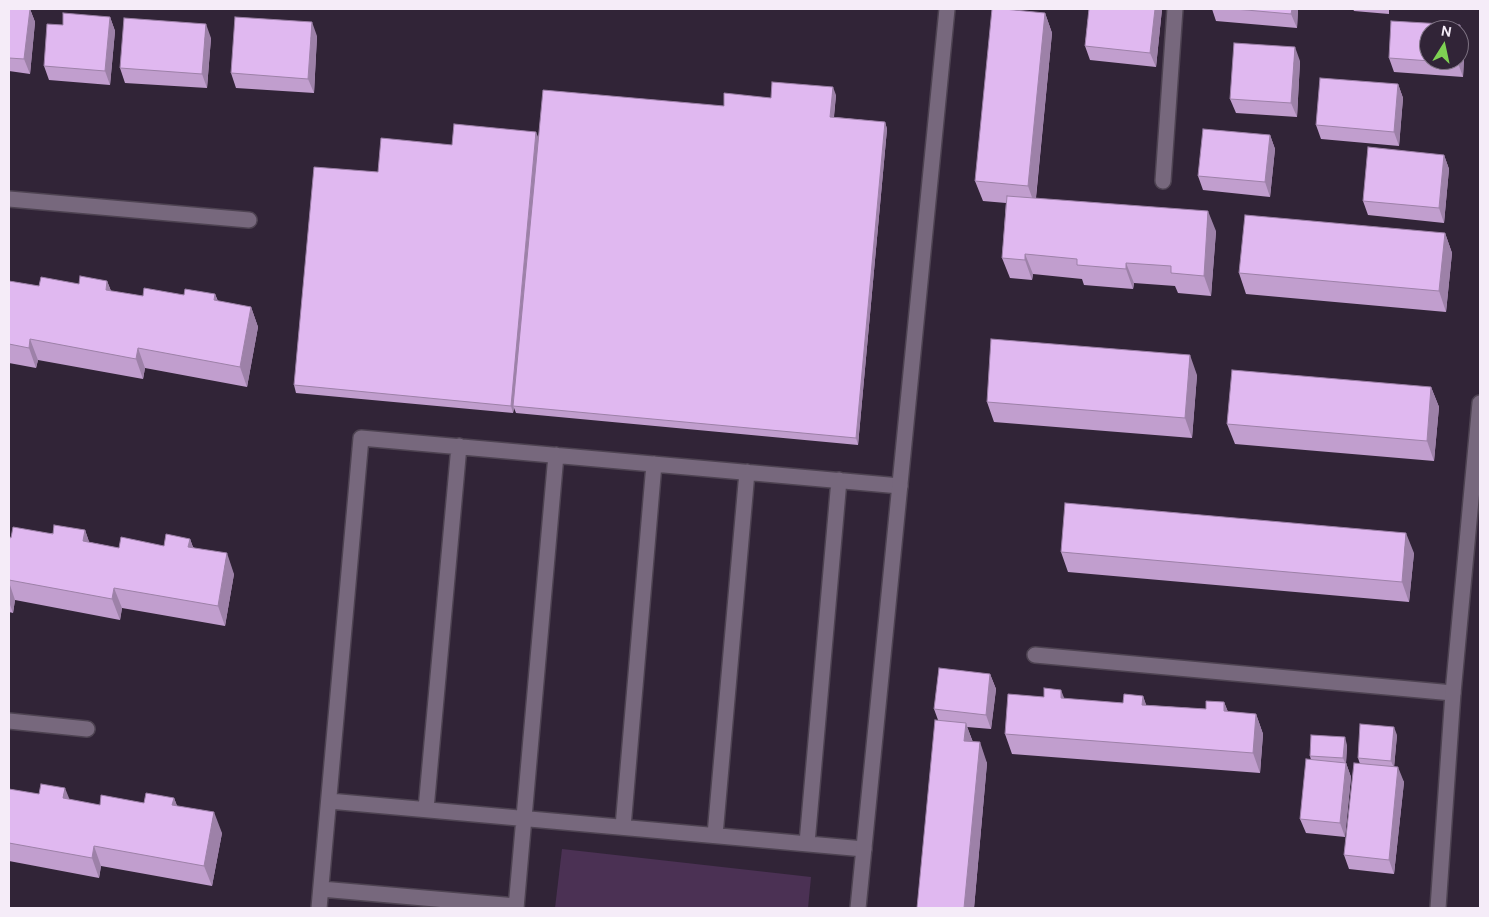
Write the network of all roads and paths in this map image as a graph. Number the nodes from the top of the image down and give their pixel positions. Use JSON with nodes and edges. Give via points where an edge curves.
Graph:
{"nodes":[{"id":1,"x":947,"y":9,"type":"edge"},
{"id":2,"x":1176,"y":9,"type":"edge"},
{"id":3,"x":1163,"y":181,"type":"dead end"},
{"id":4,"x":9,"y":199,"type":"edge"},
{"id":5,"x":249,"y":220,"type":"dead end"},
{"id":6,"x":1480,"y":403,"type":"edge"},
{"id":7,"x":459,"y":446,"type":"junction"},
{"id":8,"x":556,"y":455,"type":"junction"},
{"id":9,"x":654,"y":464,"type":"junction"},
{"id":10,"x":747,"y":472,"type":"junction"},
{"id":11,"x":839,"y":480,"type":"junction"},
{"id":12,"x":900,"y":486,"type":"junction"},
{"id":13,"x":1035,"y":654,"type":"dead end"},
{"id":14,"x":1453,"y":693,"type":"junction"},
{"id":15,"x":9,"y":721,"type":"edge"},
{"id":16,"x":88,"y":729,"type":"dead end"},
{"id":17,"x":329,"y":801,"type":"junction"},
{"id":18,"x":426,"y":809,"type":"junction"},
{"id":19,"x":524,"y":818,"type":"junction"},
{"id":20,"x":623,"y":827,"type":"junction"},
{"id":21,"x":715,"y":835,"type":"junction"},
{"id":22,"x":807,"y":843,"type":"junction"},
{"id":23,"x":864,"y":849,"type":"junction"},
{"id":24,"x":321,"y":889,"type":"junction"},
{"id":25,"x":516,"y":907,"type":"edge"},
{"id":26,"x":319,"y":908,"type":"edge"},
{"id":27,"x":858,"y":908,"type":"edge"},
{"id":28,"x":1438,"y":908,"type":"edge"}],
"edges":[{"from":1,"to":12,"type":"street"},
{"from":2,"to":3,"type":"street"},
{"from":4,"to":5,"type":"street"},
{"from":6,"to":14,"type":"street"},
{"from":7,"to":8,"type":"street"},
{"from":7,"to":17,"type":"street","via":[[361,438]]},
{"from":7,"to":18,"type":"street"},
{"from":8,"to":9,"type":"street"},
{"from":8,"to":19,"type":"street"},
{"from":9,"to":10,"type":"street"},
{"from":9,"to":20,"type":"street"},
{"from":10,"to":11,"type":"street"},
{"from":10,"to":21,"type":"street"},
{"from":11,"to":12,"type":"street"},
{"from":11,"to":22,"type":"street"},
{"from":12,"to":23,"type":"street"},
{"from":13,"to":14,"type":"street"},
{"from":14,"to":28,"type":"street"},
{"from":15,"to":16,"type":"street"},
{"from":17,"to":18,"type":"street"},
{"from":17,"to":24,"type":"street"},
{"from":18,"to":19,"type":"street"},
{"from":19,"to":20,"type":"street"},
{"from":19,"to":25,"type":"street"},
{"from":20,"to":21,"type":"street"},
{"from":21,"to":22,"type":"street"},
{"from":22,"to":23,"type":"street"},
{"from":23,"to":27,"type":"street"},
{"from":24,"to":25,"type":"street"},
{"from":24,"to":26,"type":"street"}]}
